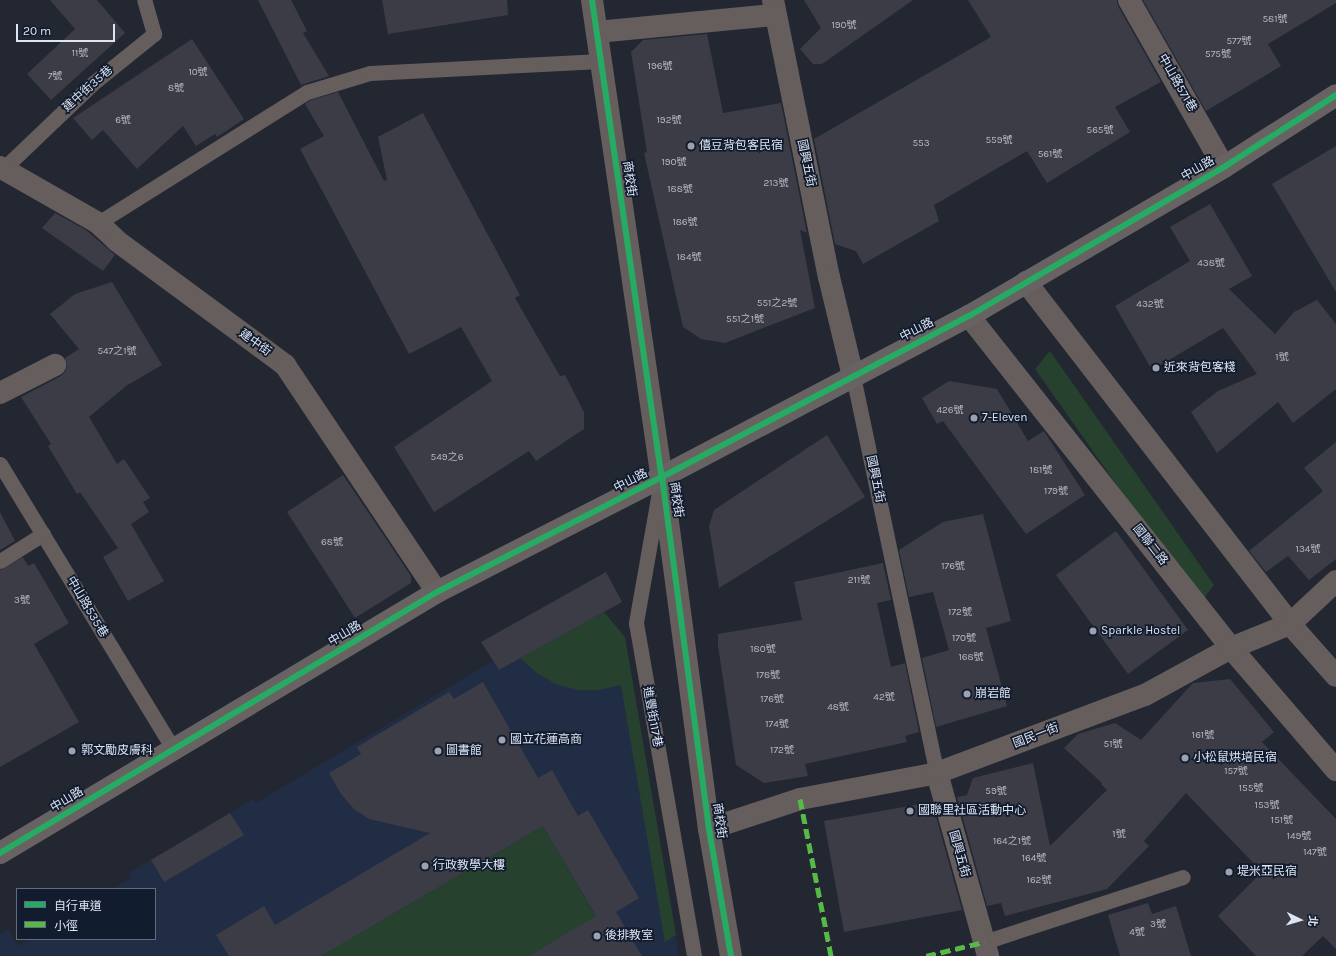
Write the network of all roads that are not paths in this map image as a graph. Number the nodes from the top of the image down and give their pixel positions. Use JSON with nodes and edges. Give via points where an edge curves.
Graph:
{"nodes":[{"id":1,"x":144,"y":0,"type":"edge"},
{"id":2,"x":592,"y":0,"type":"edge"},
{"id":3,"x":1129,"y":0,"type":"edge"},
{"id":4,"x":774,"y":8,"type":"edge"},
{"id":5,"x":597,"y":32,"type":"junction"},
{"id":6,"x":601,"y":62,"type":"junction"},
{"id":7,"x":1336,"y":95,"type":"edge"},
{"id":8,"x":1224,"y":167,"type":"junction"},
{"id":9,"x":1,"y":169,"type":"edge"},
{"id":10,"x":98,"y":223,"type":"junction"},
{"id":11,"x":1026,"y":282,"type":"junction"},
{"id":12,"x":969,"y":316,"type":"junction"},
{"id":13,"x":55,"y":365,"type":"dead end"},
{"id":14,"x":852,"y":376,"type":"junction"},
{"id":15,"x":0,"y":393,"type":"edge"},
{"id":16,"x":0,"y":464,"type":"edge"},
{"id":17,"x":662,"y":477,"type":"junction"},
{"id":18,"x":43,"y":534,"type":"junction"},
{"id":19,"x":0,"y":561,"type":"edge"},
{"id":20,"x":1336,"y":581,"type":"edge"},
{"id":21,"x":437,"y":592,"type":"junction"},
{"id":22,"x":1290,"y":624,"type":"junction"},
{"id":23,"x":1231,"y":648,"type":"junction"},
{"id":24,"x":1336,"y":676,"type":"edge"},
{"id":25,"x":173,"y":749,"type":"junction"},
{"id":26,"x":1336,"y":770,"type":"edge"},
{"id":27,"x":937,"y":773,"type":"junction"},
{"id":28,"x":709,"y":829,"type":"junction"},
{"id":29,"x":0,"y":853,"type":"edge"},
{"id":30,"x":1182,"y":876,"type":"dead end"},
{"id":31,"x":986,"y":949,"type":"edge"},
{"id":32,"x":694,"y":956,"type":"edge"},
{"id":33,"x":731,"y":956,"type":"edge"}],
"edges":[{"from":1,"to":9,"type":"lane","name":"建中街35巷","via":[[154,34],[92,84]]},
{"from":2,"to":5,"type":"street","name":"商校街"},
{"from":3,"to":8,"type":"street","name":"中山路571巷"},
{"from":4,"to":5,"type":"street"},
{"from":4,"to":14,"type":"street","name":"國興五街"},
{"from":5,"to":6,"type":"street","name":"商校街"},
{"from":6,"to":10,"type":"lane","via":[[370,72],[307,92]]},
{"from":6,"to":17,"type":"street","name":"商校街"},
{"from":7,"to":8,"type":"street","name":"中山路"},
{"from":8,"to":11,"type":"street","name":"中山路"},
{"from":9,"to":10,"type":"street","name":"建中街"},
{"from":10,"to":21,"type":"street","name":"建中街","via":[[117,241],[285,365]]},
{"from":11,"to":12,"type":"street","name":"中山路"},
{"from":11,"to":22,"type":"street"},
{"from":12,"to":14,"type":"street","name":"中山路"},
{"from":12,"to":23,"type":"street","name":"國聯二路"},
{"from":13,"to":15,"type":"street"},
{"from":14,"to":17,"type":"street","name":"中山路"},
{"from":14,"to":27,"type":"lane","name":"國興五街"},
{"from":16,"to":18,"type":"lane","name":"中山路535巷"},
{"from":17,"to":21,"type":"street","name":"中山路"},
{"from":17,"to":28,"type":"street","name":"商校街"},
{"from":17,"to":32,"type":"lane","name":"進豐街117巷","via":[[636,623]]},
{"from":18,"to":19,"type":"lane"},
{"from":18,"to":25,"type":"lane","name":"中山路535巷"},
{"from":20,"to":22,"type":"street","name":"國民一街"},
{"from":21,"to":25,"type":"street","name":"中山路"},
{"from":22,"to":23,"type":"street","name":"國民一街"},
{"from":22,"to":24,"type":"street"},
{"from":23,"to":26,"type":"street","name":"國聯二路"},
{"from":23,"to":27,"type":"street","name":"國民一街","via":[[1145,695]]},
{"from":25,"to":29,"type":"street","name":"中山路"},
{"from":27,"to":28,"type":"street","name":"國民一街","via":[[800,799]]},
{"from":27,"to":31,"type":"street","name":"國興五街"},
{"from":28,"to":33,"type":"street","name":"商校街"},
{"from":30,"to":31,"type":"lane"}]}
